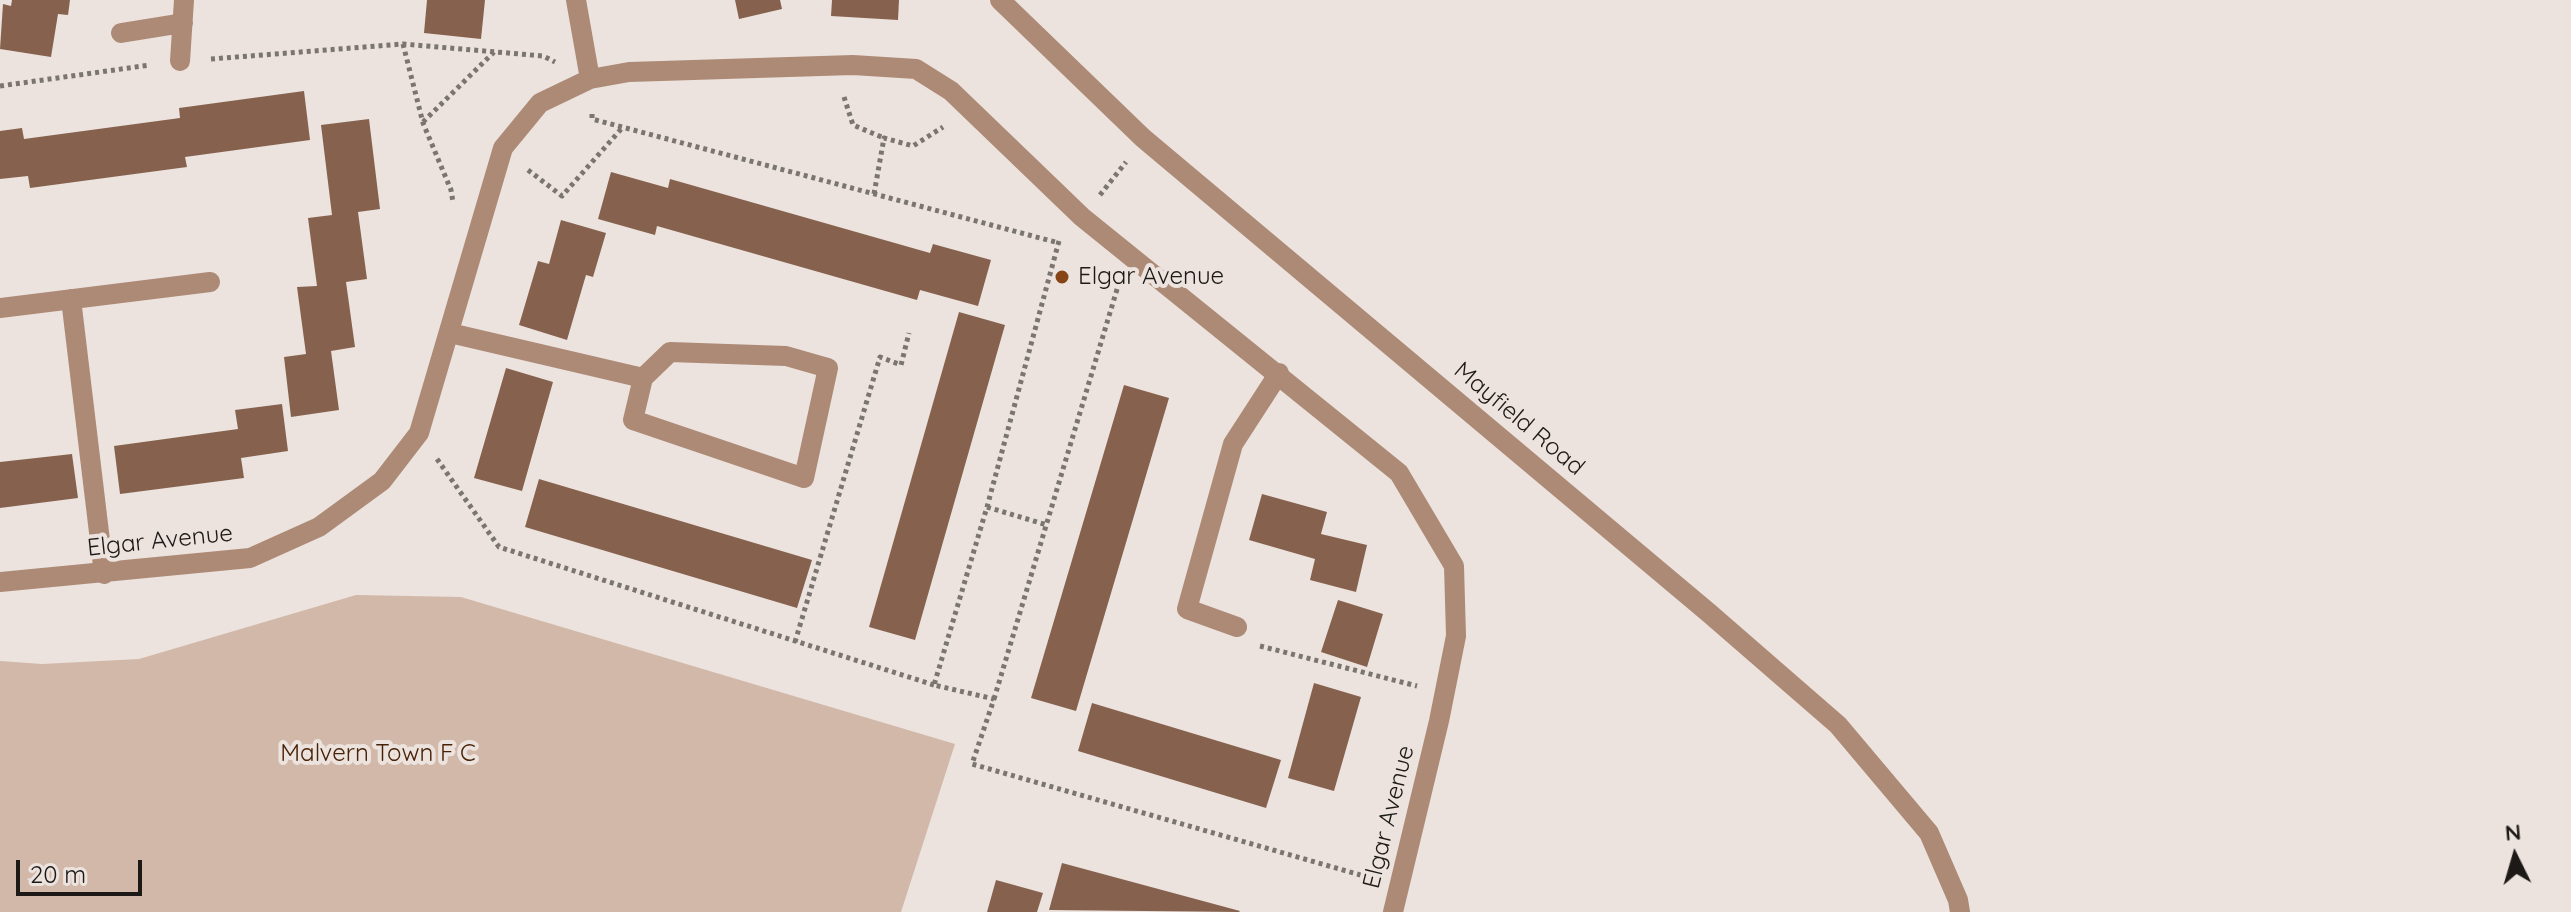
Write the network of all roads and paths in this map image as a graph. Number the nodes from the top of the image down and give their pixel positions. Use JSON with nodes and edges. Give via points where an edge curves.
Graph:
{"nodes":[{"id":1,"x":184,"y":0,"type":"edge"},
{"id":2,"x":576,"y":0,"type":"edge"},
{"id":3,"x":1000,"y":0,"type":"edge"},
{"id":4,"x":183,"y":23,"type":"junction"},
{"id":5,"x":121,"y":33,"type":"dead end"},
{"id":6,"x":403,"y":44,"type":"junction"},
{"id":7,"x":494,"y":52,"type":"junction"},
{"id":8,"x":180,"y":61,"type":"junction"},
{"id":9,"x":840,"y":65,"type":"junction"},
{"id":10,"x":590,"y":79,"type":"junction"},
{"id":11,"x":0,"y":86,"type":"edge"},
{"id":12,"x":964,"y":104,"type":"junction"},
{"id":13,"x":423,"y":123,"type":"junction"},
{"id":14,"x":623,"y":127,"type":"junction"},
{"id":15,"x":884,"y":138,"type":"junction"},
{"id":16,"x":1143,"y":138,"type":"junction"},
{"id":17,"x":499,"y":161,"type":"junction"},
{"id":18,"x":874,"y":194,"type":"junction"},
{"id":19,"x":453,"y":205,"type":"dead end"},
{"id":20,"x":1076,"y":210,"type":"junction"},
{"id":21,"x":1059,"y":243,"type":"junction"},
{"id":22,"x":1127,"y":254,"type":"junction"},
{"id":23,"x":210,"y":282,"type":"dead end"},
{"id":24,"x":71,"y":299,"type":"junction"},
{"id":25,"x":0,"y":308,"type":"edge"},
{"id":26,"x":450,"y":333,"type":"junction"},
{"id":27,"x":909,"y":333,"type":"dead end"},
{"id":28,"x":1279,"y":373,"type":"junction"},
{"id":29,"x":643,"y":378,"type":"junction"},
{"id":30,"x":419,"y":433,"type":"junction"},
{"id":31,"x":987,"y":507,"type":"junction"},
{"id":32,"x":1047,"y":525,"type":"junction"},
{"id":33,"x":104,"y":574,"type":"junction"},
{"id":34,"x":0,"y":582,"type":"edge"},
{"id":35,"x":1237,"y":627,"type":"joint"},
{"id":36,"x":795,"y":642,"type":"junction"},
{"id":37,"x":934,"y":685,"type":"junction"},
{"id":38,"x":1445,"y":693,"type":"junction"},
{"id":39,"x":994,"y":699,"type":"junction"},
{"id":40,"x":1399,"y":885,"type":"junction"},
{"id":41,"x":1393,"y":912,"type":"edge"},
{"id":42,"x":1960,"y":912,"type":"edge"}],
"edges":[{"from":1,"to":4,"type":"street"},
{"from":2,"to":10,"type":"street"},
{"from":3,"to":16,"type":"street","name":"Mayfield Road"},
{"from":4,"to":5,"type":"street"},
{"from":4,"to":8,"type":"street"},
{"from":6,"to":7,"type":"path"},
{"from":6,"to":8,"type":"path"},
{"from":6,"to":13,"type":"path"},
{"from":7,"to":10,"type":"path","via":[[543,56]]},
{"from":7,"to":13,"type":"path"},
{"from":8,"to":11,"type":"path"},
{"from":9,"to":10,"type":"street","name":"Elgar Avenue","via":[[629,72]]},
{"from":9,"to":12,"type":"street","name":"Elgar Avenue","via":[[916,69]]},
{"from":9,"to":15,"type":"path","via":[[853,125]]},
{"from":10,"to":14,"type":"path","via":[[592,119]]},
{"from":10,"to":17,"type":"street","name":"Elgar Avenue","via":[[540,103],[503,148]]},
{"from":12,"to":15,"type":"path","via":[[941,129],[913,146]]},
{"from":12,"to":20,"type":"street","name":"Elgar Avenue"},
{"from":13,"to":19,"type":"path"},
{"from":14,"to":17,"type":"path","via":[[562,196],[531,171]]},
{"from":14,"to":18,"type":"path"},
{"from":15,"to":18,"type":"path"},
{"from":16,"to":20,"type":"path"},
{"from":16,"to":42,"type":"street","name":"Mayfield Road","via":[[1838,725],[1929,833]]},
{"from":17,"to":26,"type":"street","name":"Elgar Avenue"},
{"from":18,"to":21,"type":"path"},
{"from":20,"to":21,"type":"path"},
{"from":20,"to":22,"type":"street","name":"Elgar Avenue"},
{"from":21,"to":31,"type":"path"},
{"from":22,"to":28,"type":"street","name":"Elgar Avenue"},
{"from":22,"to":32,"type":"path"},
{"from":23,"to":24,"type":"street"},
{"from":24,"to":25,"type":"street"},
{"from":24,"to":33,"type":"street"},
{"from":26,"to":29,"type":"street"},
{"from":26,"to":30,"type":"street","name":"Elgar Avenue"},
{"from":27,"to":36,"type":"path","via":[[901,365],[880,357]]},
{"from":28,"to":35,"type":"street","via":[[1233,444],[1187,609]]},
{"from":28,"to":38,"type":"street","name":"Elgar Avenue","via":[[1399,473],[1454,566],[1456,636]]},
{"from":29,"to":29,"type":"street","via":[[633,420],[804,478],[828,368],[786,356],[670,352]]},
{"from":30,"to":33,"type":"street","name":"Elgar Avenue","via":[[382,481],[319,527],[250,558]]},
{"from":30,"to":36,"type":"path","via":[[499,547]]},
{"from":31,"to":32,"type":"path"},
{"from":31,"to":37,"type":"path"},
{"from":32,"to":39,"type":"path"},
{"from":33,"to":34,"type":"street","name":"Elgar Avenue"},
{"from":35,"to":38,"type":"path","via":[[1245,642]]},
{"from":36,"to":37,"type":"path"},
{"from":37,"to":39,"type":"path"},
{"from":38,"to":40,"type":"street","name":"Elgar Avenue"},
{"from":39,"to":40,"type":"path","via":[[972,764]]},
{"from":40,"to":41,"type":"street","name":"Elgar Avenue"}]}
